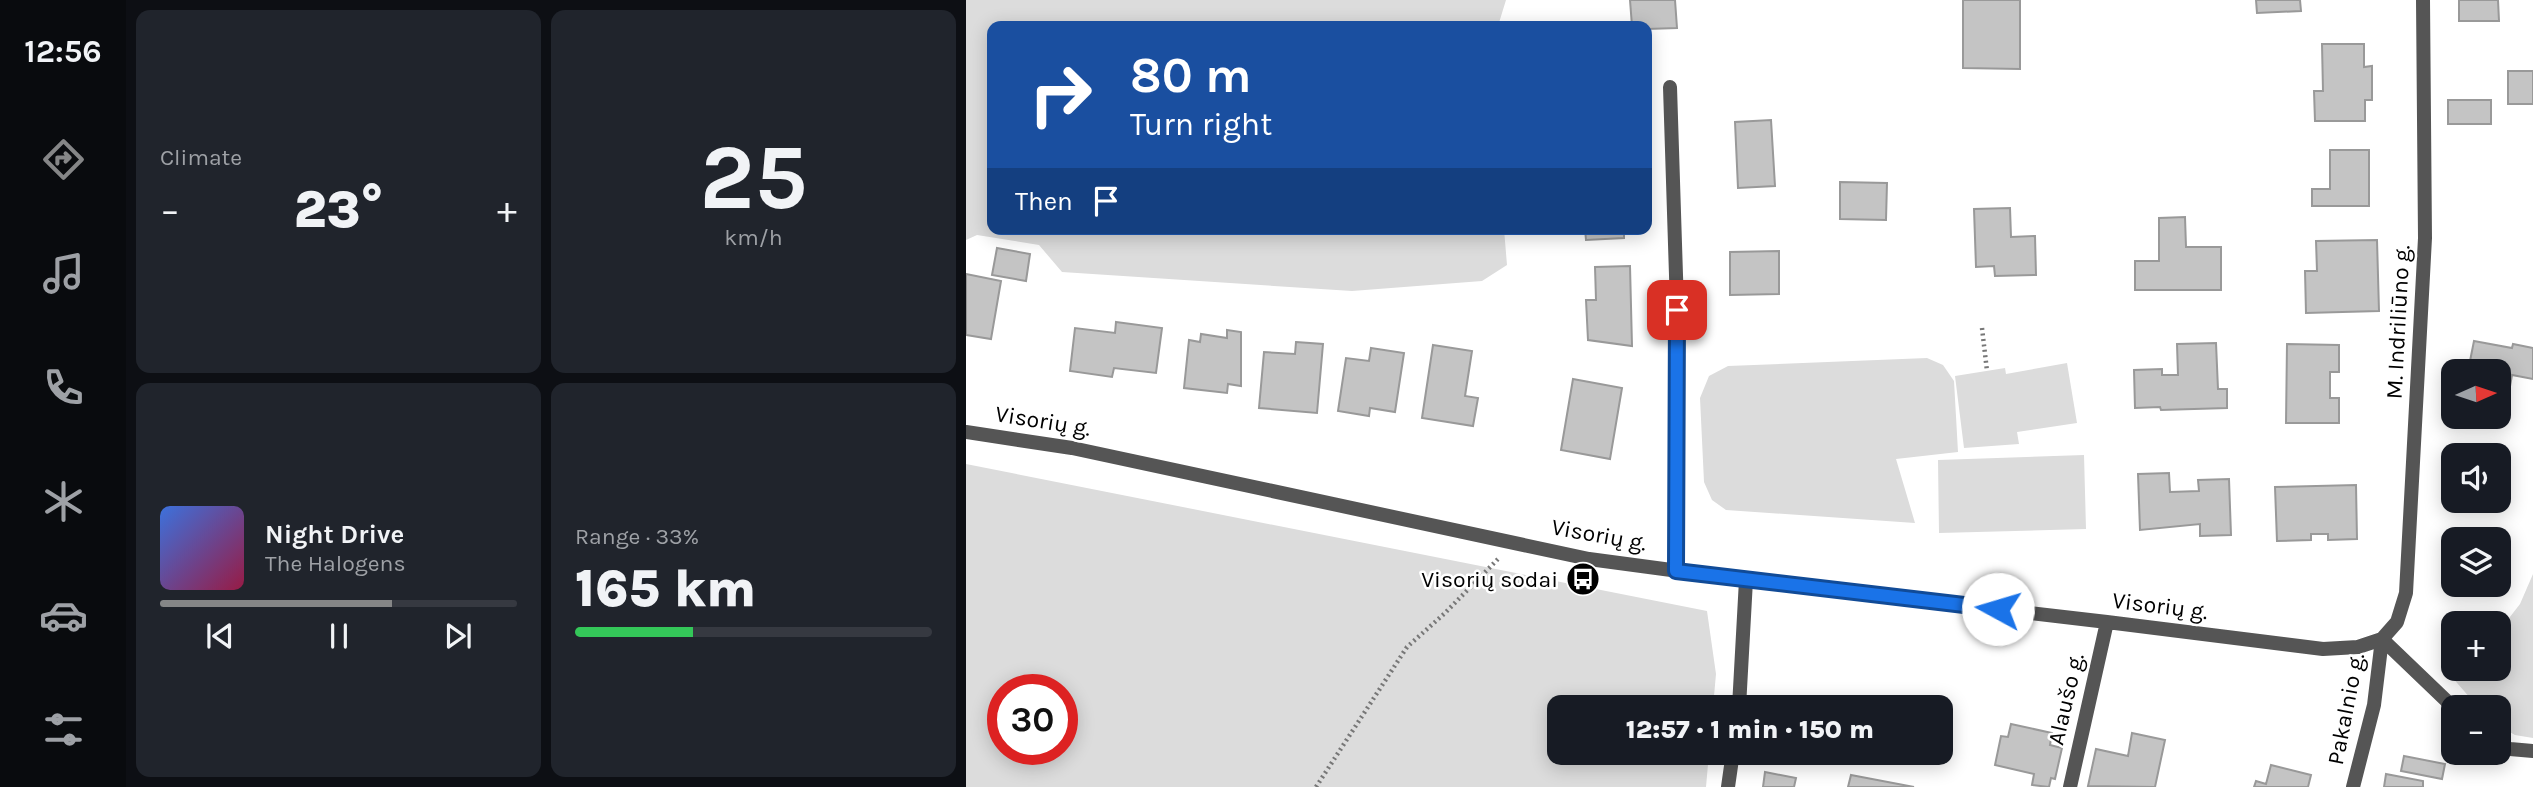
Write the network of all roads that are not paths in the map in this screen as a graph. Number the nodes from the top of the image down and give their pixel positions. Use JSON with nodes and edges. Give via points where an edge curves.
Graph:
{"nodes":[{"id":1,"x":2423,"y":0,"type":"edge"},
{"id":2,"x":1670,"y":87,"type":"dead end"},
{"id":3,"x":966,"y":432,"type":"edge"},
{"id":4,"x":1676,"y":571,"type":"junction"},
{"id":5,"x":1746,"y":580,"type":"junction"},
{"id":6,"x":2107,"y":622,"type":"junction"},
{"id":7,"x":2382,"y":639,"type":"junction"},
{"id":8,"x":1740,"y":695,"type":"edge"},
{"id":9,"x":2441,"y":696,"type":"edge"},
{"id":10,"x":2511,"y":749,"type":"edge"},
{"id":11,"x":2533,"y":751,"type":"edge"},
{"id":12,"x":1731,"y":765,"type":"edge"},
{"id":13,"x":1728,"y":787,"type":"edge"},
{"id":14,"x":2070,"y":787,"type":"edge"},
{"id":15,"x":2353,"y":787,"type":"edge"}],
"edges":[{"from":1,"to":7,"type":"street","name":"M. Indriliūno g.","via":[[2425,238],[2406,593],[2397,622]]},
{"from":2,"to":4,"type":"street","via":[[1678,338]]},
{"from":3,"to":4,"type":"street","name":"Visorių g.","via":[[1072,448],[1589,559]]},
{"from":4,"to":5,"type":"street","name":"Visorių g."},
{"from":5,"to":6,"type":"street","name":"Visorių g."},
{"from":5,"to":8,"type":"street"},
{"from":6,"to":7,"type":"street","name":"Visorių g.","via":[[2323,649],[2358,648]]},
{"from":6,"to":14,"type":"street","name":"Alaušo g."},
{"from":7,"to":9,"type":"street"},
{"from":7,"to":15,"type":"street","name":"Pakalnio g.","via":[[2374,705]]},
{"from":10,"to":11,"type":"street"},
{"from":12,"to":13,"type":"street"}]}
